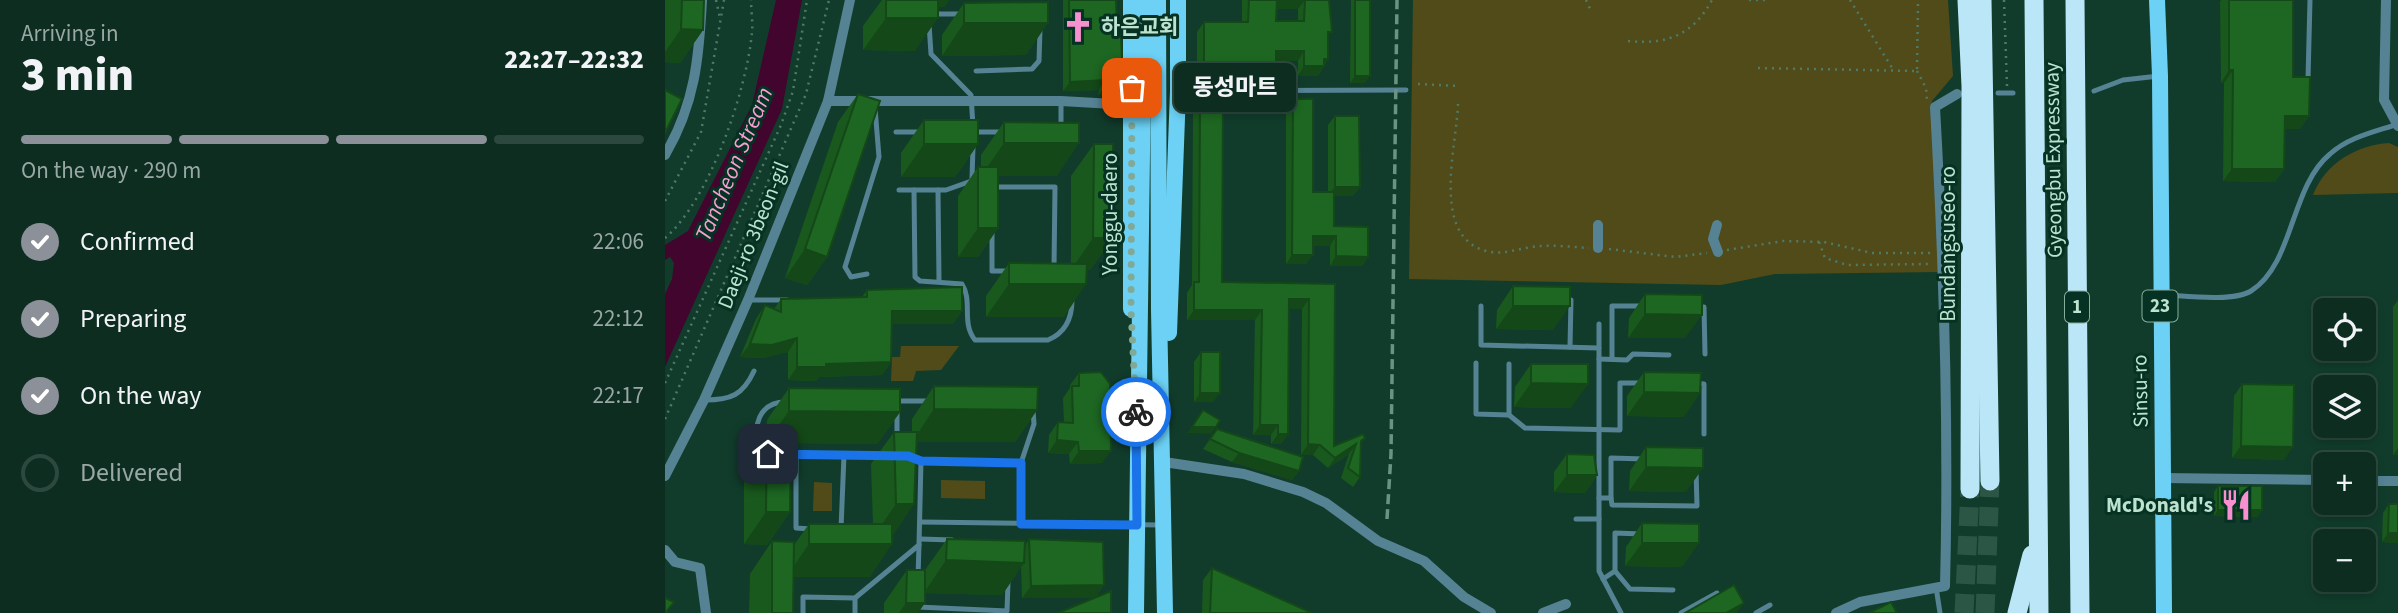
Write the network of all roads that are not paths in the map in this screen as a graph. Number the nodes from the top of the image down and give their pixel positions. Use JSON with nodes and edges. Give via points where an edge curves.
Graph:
{"nodes":[{"id":1,"x":702,"y":0,"type":"edge"},
{"id":2,"x":850,"y":0,"type":"edge"},
{"id":3,"x":1131,"y":0,"type":"edge"},
{"id":4,"x":1144,"y":0,"type":"edge"},
{"id":5,"x":1158,"y":0,"type":"edge"},
{"id":6,"x":1178,"y":0,"type":"edge"},
{"id":7,"x":1966,"y":0,"type":"edge"},
{"id":8,"x":1982,"y":0,"type":"edge"},
{"id":9,"x":2034,"y":0,"type":"edge"},
{"id":10,"x":2075,"y":0,"type":"edge"},
{"id":11,"x":2157,"y":0,"type":"edge"},
{"id":12,"x":2310,"y":0,"type":"edge"},
{"id":13,"x":2386,"y":0,"type":"edge"},
{"id":14,"x":917,"y":14,"type":"edge"},
{"id":15,"x":929,"y":14,"type":"junction"},
{"id":16,"x":969,"y":14,"type":"edge"},
{"id":17,"x":1040,"y":26,"type":"edge"},
{"id":18,"x":976,"y":71,"type":"dead end"},
{"id":19,"x":2160,"y":76,"type":"junction"},
{"id":20,"x":2308,"y":79,"type":"edge"},
{"id":21,"x":1406,"y":90,"type":"dead end"},
{"id":22,"x":1178,"y":91,"type":"junction"},
{"id":23,"x":2094,"y":91,"type":"dead end"},
{"id":24,"x":1998,"y":93,"type":"dead end"},
{"id":25,"x":2010,"y":93,"type":"road end"},
{"id":26,"x":1957,"y":94,"type":"dead end"},
{"id":27,"x":828,"y":101,"type":"junction"},
{"id":28,"x":1061,"y":101,"type":"junction"},
{"id":29,"x":875,"y":102,"type":"junction"},
{"id":30,"x":973,"y":102,"type":"junction"},
{"id":31,"x":1131,"y":105,"type":"junction"},
{"id":32,"x":2397,"y":125,"type":"edge"},
{"id":33,"x":896,"y":132,"type":"dead end"},
{"id":34,"x":934,"y":132,"type":"edge"},
{"id":35,"x":960,"y":132,"type":"edge"},
{"id":36,"x":973,"y":132,"type":"junction"},
{"id":37,"x":1011,"y":132,"type":"edge"},
{"id":38,"x":1049,"y":132,"type":"edge"},
{"id":39,"x":665,"y":155,"type":"edge"},
{"id":40,"x":972,"y":178,"type":"junction"},
{"id":41,"x":992,"y":187,"type":"junction"},
{"id":42,"x":899,"y":190,"type":"dead end"},
{"id":43,"x":914,"y":190,"type":"junction"},
{"id":44,"x":938,"y":190,"type":"junction"},
{"id":45,"x":992,"y":199,"type":"edge"},
{"id":46,"x":1151,"y":206,"type":"junction"},
{"id":47,"x":992,"y":223,"type":"edge"},
{"id":48,"x":1598,"y":225,"type":"dead end"},
{"id":49,"x":1717,"y":225,"type":"dead end"},
{"id":50,"x":1598,"y":248,"type":"road end"},
{"id":51,"x":1718,"y":252,"type":"road end"},
{"id":52,"x":1017,"y":271,"type":"edge"},
{"id":53,"x":1042,"y":271,"type":"edge"},
{"id":54,"x":1054,"y":271,"type":"junction"},
{"id":55,"x":867,"y":274,"type":"dead end"},
{"id":56,"x":1065,"y":277,"type":"edge"},
{"id":57,"x":939,"y":281,"type":"junction"},
{"id":58,"x":1072,"y":287,"type":"edge"},
{"id":59,"x":2160,"y":295,"type":"junction"},
{"id":60,"x":748,"y":300,"type":"junction"},
{"id":61,"x":801,"y":300,"type":"edge"},
{"id":62,"x":1571,"y":300,"type":"edge"},
{"id":63,"x":1481,"y":306,"type":"dead end"},
{"id":64,"x":1651,"y":306,"type":"edge"},
{"id":65,"x":1691,"y":307,"type":"edge"},
{"id":66,"x":1599,"y":324,"type":"dead end"},
{"id":67,"x":1570,"y":347,"type":"junction"},
{"id":68,"x":1599,"y":348,"type":"junction"},
{"id":69,"x":1705,"y":354,"type":"dead end"},
{"id":70,"x":1669,"y":355,"type":"dead end"},
{"id":71,"x":1599,"y":359,"type":"junction"},
{"id":72,"x":1612,"y":359,"type":"junction"},
{"id":73,"x":1476,"y":363,"type":"dead end"},
{"id":74,"x":1509,"y":364,"type":"dead end"},
{"id":75,"x":754,"y":371,"type":"dead end"},
{"id":76,"x":1648,"y":383,"type":"edge"},
{"id":77,"x":1690,"y":383,"type":"edge"},
{"id":78,"x":704,"y":400,"type":"junction"},
{"id":79,"x":883,"y":401,"type":"edge"},
{"id":80,"x":897,"y":401,"type":"junction"},
{"id":81,"x":936,"y":401,"type":"edge"},
{"id":82,"x":789,"y":402,"type":"edge"},
{"id":83,"x":1028,"y":403,"type":"edge"},
{"id":84,"x":1509,"y":415,"type":"junction"},
{"id":85,"x":1137,"y":427,"type":"junction"},
{"id":86,"x":1162,"y":430,"type":"junction"},
{"id":87,"x":1599,"y":430,"type":"junction"},
{"id":88,"x":1704,"y":434,"type":"dead end"},
{"id":89,"x":897,"y":442,"type":"edge"},
{"id":90,"x":796,"y":455,"type":"junction"},
{"id":91,"x":844,"y":455,"type":"junction"},
{"id":92,"x":884,"y":456,"type":"dead end"},
{"id":93,"x":908,"y":456,"type":"edge"},
{"id":94,"x":1648,"y":459,"type":"edge"},
{"id":95,"x":1696,"y":460,"type":"edge"},
{"id":96,"x":921,"y":461,"type":"junction"},
{"id":97,"x":1164,"y":462,"type":"junction"},
{"id":98,"x":1021,"y":463,"type":"junction"},
{"id":99,"x":665,"y":476,"type":"edge"},
{"id":100,"x":2162,"y":478,"type":"junction"},
{"id":101,"x":2313,"y":480,"type":"edge"},
{"id":102,"x":1990,"y":481,"type":"tunnel mouth"},
{"id":103,"x":2376,"y":481,"type":"edge"},
{"id":104,"x":2398,"y":481,"type":"edge"},
{"id":105,"x":1970,"y":489,"type":"tunnel mouth"},
{"id":106,"x":1599,"y":498,"type":"junction"},
{"id":107,"x":1612,"y":498,"type":"junction"},
{"id":108,"x":1576,"y":520,"type":"dead end"},
{"id":109,"x":1599,"y":520,"type":"junction"},
{"id":110,"x":921,"y":522,"type":"junction"},
{"id":111,"x":1021,"y":524,"type":"junction"},
{"id":112,"x":1137,"y":525,"type":"junction"},
{"id":113,"x":1165,"y":525,"type":"junction"},
{"id":114,"x":2038,"y":527,"type":"junction"},
{"id":115,"x":820,"y":529,"type":"edge"},
{"id":116,"x":831,"y":529,"type":"edge"},
{"id":117,"x":1651,"y":534,"type":"edge"},
{"id":118,"x":958,"y":540,"type":"edge"},
{"id":119,"x":919,"y":542,"type":"junction"},
{"id":120,"x":665,"y":550,"type":"edge"},
{"id":121,"x":1008,"y":569,"type":"edge"},
{"id":122,"x":1615,"y":571,"type":"junction"},
{"id":123,"x":1603,"y":579,"type":"junction"},
{"id":124,"x":918,"y":583,"type":"edge"},
{"id":125,"x":1940,"y":587,"type":"junction"},
{"id":126,"x":1672,"y":590,"type":"dead end"},
{"id":127,"x":918,"y":596,"type":"edge"},
{"id":128,"x":855,"y":598,"type":"junction"},
{"id":129,"x":1723,"y":603,"type":"edge"},
{"id":130,"x":1566,"y":604,"type":"dead end"},
{"id":131,"x":1770,"y":605,"type":"dead end"},
{"id":132,"x":706,"y":613,"type":"edge"},
{"id":133,"x":803,"y":613,"type":"edge"},
{"id":134,"x":855,"y":613,"type":"edge"},
{"id":135,"x":1136,"y":613,"type":"edge"},
{"id":136,"x":1165,"y":613,"type":"edge"},
{"id":137,"x":1491,"y":613,"type":"edge"},
{"id":138,"x":1543,"y":613,"type":"edge"},
{"id":139,"x":1621,"y":613,"type":"edge"},
{"id":140,"x":1681,"y":613,"type":"edge"},
{"id":141,"x":1756,"y":613,"type":"edge"},
{"id":142,"x":1836,"y":613,"type":"edge"},
{"id":143,"x":1940,"y":613,"type":"edge"},
{"id":144,"x":2017,"y":613,"type":"edge"},
{"id":145,"x":2039,"y":613,"type":"edge"},
{"id":146,"x":2080,"y":613,"type":"edge"},
{"id":147,"x":2164,"y":613,"type":"edge"}],
"edges":[{"from":1,"to":39,"type":"street","via":[[700,50],[684,123]]},
{"from":2,"to":27,"type":"street","name":"Daeji-ro 3beon-gil"},
{"from":3,"to":31,"type":"main road","name":"Yonggu-daero"},
{"from":4,"to":46,"type":"main road"},
{"from":5,"to":46,"type":"main road"},
{"from":6,"to":22,"type":"main road"},
{"from":7,"to":105,"type":"highway","name":"Bundangsuseo-ro","via":[[1971,86]]},
{"from":8,"to":102,"type":"highway","name":"Bundangsuseo-ro"},
{"from":9,"to":114,"type":"highway","name":"Gyeongbu Expressway","number":"1"},
{"from":10,"to":146,"type":"highway","name":"Gyeongbu Expressway","number":"1"},
{"from":11,"to":19,"type":"main road","name":"Sinsu-ro","number":"23"},
{"from":12,"to":20,"type":"lane"},
{"from":13,"to":32,"type":"street","via":[[2384,100]]},
{"from":14,"to":15,"type":"lane"},
{"from":15,"to":16,"type":"lane"},
{"from":15,"to":30,"type":"lane","via":[[931,54],[967,88]]},
{"from":17,"to":18,"type":"lane","via":[[1039,61],[1033,69]]},
{"from":19,"to":23,"type":"lane","via":[[2123,80]]},
{"from":19,"to":59,"type":"main road","name":"Sinsu-ro","number":"23"},
{"from":21,"to":22,"type":"lane"},
{"from":22,"to":86,"type":"main road"},
{"from":24,"to":25,"type":"lane"},
{"from":26,"to":125,"type":"street","via":[[1935,107],[1944,263],[1948,482]]},
{"from":27,"to":29,"type":"street"},
{"from":27,"to":60,"type":"street","name":"Daeji-ro 3beon-gil"},
{"from":28,"to":30,"type":"street"},
{"from":28,"to":31,"type":"street"},
{"from":28,"to":38,"type":"lane","via":[[1061,132]]},
{"from":29,"to":30,"type":"street"},
{"from":29,"to":55,"type":"lane","via":[[879,157],[845,267],[851,277]]},
{"from":30,"to":36,"type":"lane"},
{"from":31,"to":85,"type":"main road","name":"Yonggu-daero","via":[[1131,309]]},
{"from":32,"to":59,"type":"lane","via":[[2351,140],[2317,166],[2272,268],[2251,291],[2218,296]]},
{"from":33,"to":34,"type":"lane"},
{"from":35,"to":36,"type":"lane"},
{"from":36,"to":37,"type":"lane"},
{"from":36,"to":40,"type":"lane"},
{"from":40,"to":41,"type":"lane"},
{"from":40,"to":44,"type":"lane"},
{"from":41,"to":45,"type":"lane"},
{"from":41,"to":54,"type":"lane","via":[[1055,187]]},
{"from":42,"to":43,"type":"lane"},
{"from":43,"to":44,"type":"lane"},
{"from":43,"to":57,"type":"lane","via":[[915,276],[920,281]]},
{"from":44,"to":57,"type":"lane"},
{"from":46,"to":85,"type":"main road","name":"Yonggu-daero"},
{"from":46,"to":86,"type":"main road"},
{"from":47,"to":52,"type":"lane","via":[[992,271]]},
{"from":48,"to":50,"type":"street"},
{"from":49,"to":51,"type":"street","via":[[1713,239]]},
{"from":53,"to":54,"type":"lane"},
{"from":54,"to":56,"type":"lane"},
{"from":57,"to":58,"type":"lane","via":[[958,282],[965,288],[967,325],[975,340],[1055,337],[1072,315]]},
{"from":59,"to":100,"type":"main road","name":"Sinsu-ro","number":"23"},
{"from":60,"to":61,"type":"lane"},
{"from":60,"to":78,"type":"street","name":"Daeji-ro 3beon-gil"},
{"from":62,"to":67,"type":"lane"},
{"from":63,"to":67,"type":"lane","via":[[1481,345]]},
{"from":64,"to":72,"type":"lane","via":[[1612,306]]},
{"from":65,"to":69,"type":"lane","via":[[1704,307]]},
{"from":66,"to":68,"type":"lane"},
{"from":67,"to":68,"type":"lane"},
{"from":68,"to":71,"type":"lane"},
{"from":70,"to":72,"type":"lane","via":[[1633,354],[1627,360]]},
{"from":71,"to":72,"type":"lane"},
{"from":71,"to":87,"type":"lane"},
{"from":73,"to":84,"type":"lane","via":[[1476,414]]},
{"from":74,"to":84,"type":"lane"},
{"from":75,"to":78,"type":"lane","via":[[738,395]]},
{"from":76,"to":87,"type":"lane","via":[[1620,383],[1620,430]]},
{"from":77,"to":88,"type":"lane","via":[[1704,384]]},
{"from":78,"to":99,"type":"street","name":"Daeji-ro 3beon-gil"},
{"from":79,"to":80,"type":"lane"},
{"from":80,"to":81,"type":"lane"},
{"from":80,"to":89,"type":"lane"},
{"from":82,"to":90,"type":"lane","via":[[775,402],[761,412],[756,431],[762,451]]},
{"from":83,"to":98,"type":"lane","via":[[1034,424]]},
{"from":84,"to":87,"type":"lane","via":[[1525,428]]},
{"from":85,"to":112,"type":"main road","name":"Yonggu-daero"},
{"from":86,"to":97,"type":"main road"},
{"from":87,"to":106,"type":"lane"},
{"from":90,"to":91,"type":"lane"},
{"from":90,"to":115,"type":"lane","via":[[796,528]]},
{"from":91,"to":92,"type":"lane"},
{"from":91,"to":116,"type":"lane","via":[[843,529]]},
{"from":93,"to":96,"type":"lane"},
{"from":94,"to":107,"type":"lane","via":[[1612,458]]},
{"from":95,"to":107,"type":"lane","via":[[1697,506],[1612,505]]},
{"from":96,"to":98,"type":"lane"},
{"from":96,"to":110,"type":"lane"},
{"from":97,"to":113,"type":"main road"},
{"from":97,"to":137,"type":"street","via":[[1244,474],[1303,492],[1378,541],[1424,561],[1464,597]]},
{"from":98,"to":111,"type":"lane"},
{"from":100,"to":101,"type":"street"},
{"from":100,"to":147,"type":"main road","name":"Sinsu-ro","number":"23"},
{"from":103,"to":104,"type":"street"},
{"from":106,"to":107,"type":"lane"},
{"from":106,"to":109,"type":"lane"},
{"from":108,"to":109,"type":"lane"},
{"from":109,"to":123,"type":"lane"},
{"from":110,"to":111,"type":"lane"},
{"from":110,"to":119,"type":"lane"},
{"from":111,"to":112,"type":"lane"},
{"from":112,"to":113,"type":"lane"},
{"from":112,"to":135,"type":"main road","name":"Yonggu-daero"},
{"from":113,"to":136,"type":"main road"},
{"from":114,"to":144,"type":"highway"},
{"from":114,"to":145,"type":"highway","name":"Gyeongbu Expressway","number":"1"},
{"from":117,"to":122,"type":"lane","via":[[1615,533]]},
{"from":118,"to":119,"type":"lane"},
{"from":119,"to":124,"type":"lane"},
{"from":119,"to":128,"type":"lane"},
{"from":120,"to":132,"type":"street","via":[[675,562],[700,568]]},
{"from":121,"to":127,"type":"lane","via":[[1007,611],[918,609]]},
{"from":122,"to":123,"type":"lane"},
{"from":122,"to":126,"type":"lane","via":[[1630,589]]},
{"from":123,"to":139,"type":"lane"},
{"from":125,"to":142,"type":"street","via":[[1860,602]]},
{"from":125,"to":143,"type":"lane"},
{"from":128,"to":133,"type":"lane","via":[[803,597]]},
{"from":128,"to":134,"type":"lane"},
{"from":129,"to":140,"type":"lane","via":[[1717,593]]},
{"from":130,"to":138,"type":"street"},
{"from":131,"to":141,"type":"lane"}]}
